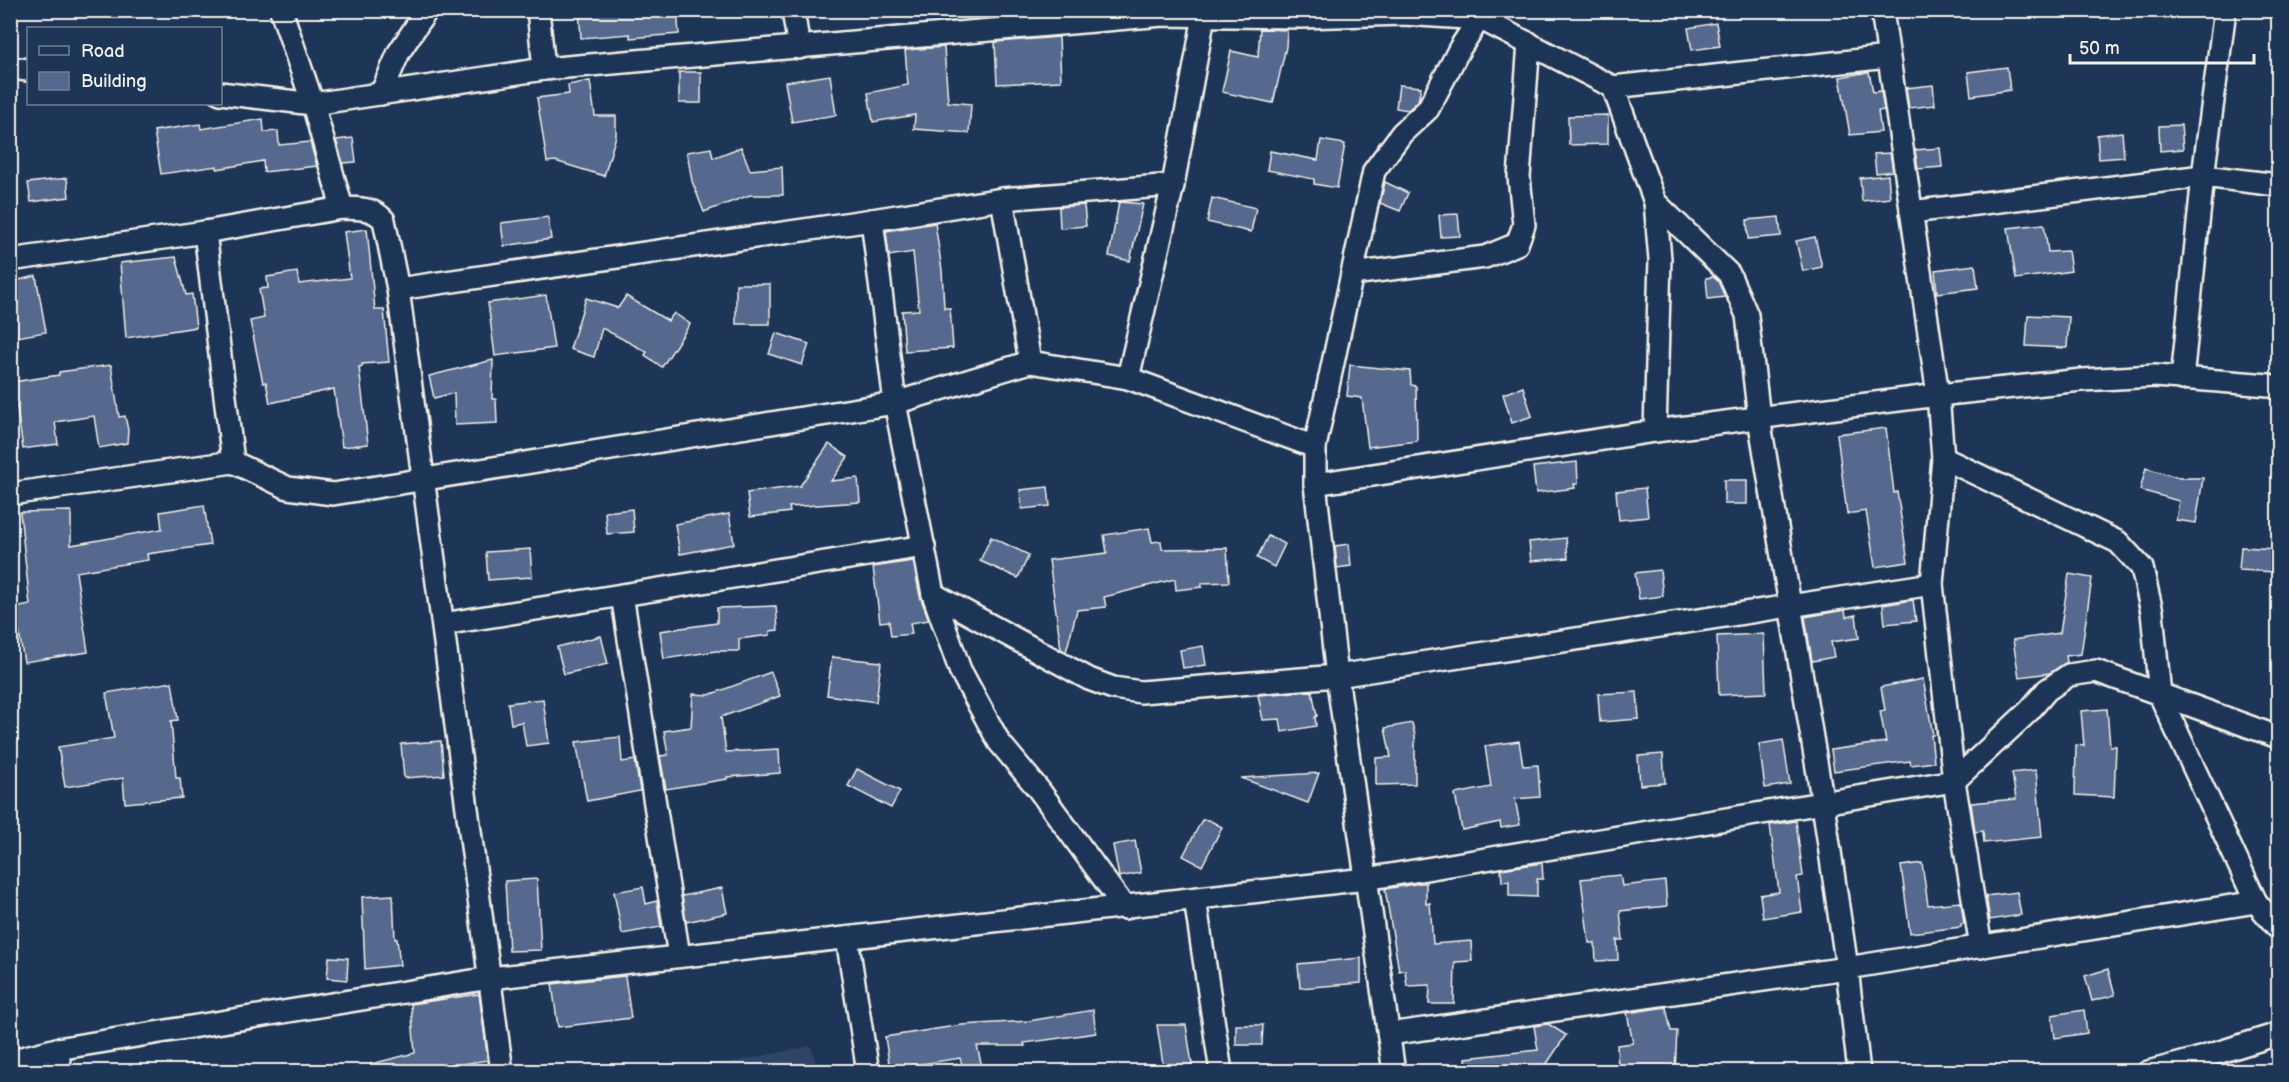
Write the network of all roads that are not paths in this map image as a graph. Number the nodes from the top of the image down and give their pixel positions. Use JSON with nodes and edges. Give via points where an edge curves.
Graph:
{"nodes":[{"id":1,"x":281,"y":10,"type":"edge"},
{"id":2,"x":427,"y":10,"type":"edge"},
{"id":3,"x":538,"y":10,"type":"edge"},
{"id":4,"x":793,"y":10,"type":"edge"},
{"id":5,"x":1882,"y":10,"type":"edge"},
{"id":6,"x":2224,"y":10,"type":"edge"},
{"id":7,"x":1163,"y":13,"type":"edge"},
{"id":8,"x":1483,"y":14,"type":"edge"},
{"id":9,"x":1204,"y":16,"type":"junction"},
{"id":10,"x":1529,"y":43,"type":"junction"},
{"id":11,"x":799,"y":48,"type":"junction"},
{"id":12,"x":1888,"y":57,"type":"junction"},
{"id":13,"x":10,"y":68,"type":"edge"},
{"id":14,"x":544,"y":69,"type":"junction"},
{"id":15,"x":27,"y":70,"type":"edge"},
{"id":16,"x":1613,"y":87,"type":"junction"},
{"id":17,"x":222,"y":93,"type":"edge"},
{"id":18,"x":381,"y":94,"type":"junction"},
{"id":19,"x":313,"y":104,"type":"junction"},
{"id":20,"x":2203,"y":176,"type":"junction"},
{"id":21,"x":1173,"y":184,"type":"junction"},
{"id":22,"x":2278,"y":185,"type":"edge"},
{"id":23,"x":1002,"y":199,"type":"junction"},
{"id":24,"x":1655,"y":202,"type":"junction"},
{"id":25,"x":342,"y":208,"type":"junction"},
{"id":26,"x":1911,"y":212,"type":"junction"},
{"id":27,"x":872,"y":220,"type":"junction"},
{"id":28,"x":205,"y":232,"type":"junction"},
{"id":29,"x":10,"y":260,"type":"edge"},
{"id":30,"x":1352,"y":274,"type":"junction"},
{"id":31,"x":398,"y":289,"type":"junction"},
{"id":32,"x":1030,"y":362,"type":"junction"},
{"id":33,"x":1128,"y":378,"type":"junction"},
{"id":34,"x":2182,"y":379,"type":"junction"},
{"id":35,"x":2278,"y":389,"type":"edge"},
{"id":36,"x":1938,"y":395,"type":"junction"},
{"id":37,"x":895,"y":403,"type":"junction"},
{"id":38,"x":1759,"y":418,"type":"junction"},
{"id":39,"x":1654,"y":431,"type":"junction"},
{"id":40,"x":1315,"y":447,"type":"junction"},
{"id":41,"x":1942,"y":458,"type":"junction"},
{"id":42,"x":233,"y":462,"type":"junction"},
{"id":43,"x":423,"y":478,"type":"junction"},
{"id":44,"x":1315,"y":484,"type":"junction"},
{"id":45,"x":10,"y":494,"type":"edge"},
{"id":46,"x":924,"y":546,"type":"junction"},
{"id":47,"x":1932,"y":584,"type":"junction"},
{"id":48,"x":933,"y":594,"type":"junction"},
{"id":49,"x":622,"y":595,"type":"junction"},
{"id":50,"x":1790,"y":606,"type":"junction"},
{"id":51,"x":442,"y":624,"type":"junction"},
{"id":52,"x":1337,"y":676,"type":"junction"},
{"id":53,"x":2160,"y":694,"type":"junction"},
{"id":54,"x":2278,"y":737,"type":"edge"},
{"id":55,"x":1954,"y":781,"type":"junction"},
{"id":56,"x":1823,"y":804,"type":"junction"},
{"id":57,"x":1366,"y":879,"type":"junction"},
{"id":58,"x":1196,"y":899,"type":"junction"},
{"id":59,"x":2256,"y":902,"type":"junction"},
{"id":60,"x":1125,"y":908,"type":"junction"},
{"id":61,"x":2278,"y":928,"type":"edge"},
{"id":62,"x":847,"y":938,"type":"junction"},
{"id":63,"x":1981,"y":946,"type":"junction"},
{"id":64,"x":679,"y":956,"type":"junction"},
{"id":65,"x":1847,"y":968,"type":"junction"},
{"id":66,"x":490,"y":978,"type":"junction"},
{"id":67,"x":1389,"y":1034,"type":"junction"},
{"id":68,"x":2278,"y":1034,"type":"edge"},
{"id":69,"x":57,"y":1049,"type":"junction"},
{"id":70,"x":10,"y":1061,"type":"edge"},
{"id":71,"x":61,"y":1071,"type":"edge"},
{"id":72,"x":502,"y":1071,"type":"edge"},
{"id":73,"x":868,"y":1071,"type":"edge"},
{"id":74,"x":1221,"y":1071,"type":"edge"},
{"id":75,"x":1394,"y":1071,"type":"edge"},
{"id":76,"x":1859,"y":1071,"type":"edge"},
{"id":77,"x":2148,"y":1071,"type":"edge"}],
"edges":[{"from":1,"to":19,"type":"street"},
{"from":2,"to":18,"type":"street","via":[[399,52]]},
{"from":3,"to":14,"type":"street"},
{"from":4,"to":11,"type":"street"},
{"from":5,"to":12,"type":"street"},
{"from":6,"to":20,"type":"street"},
{"from":7,"to":9,"type":"street"},
{"from":7,"to":11,"type":"street"},
{"from":8,"to":9,"type":"street"},
{"from":8,"to":10,"type":"street"},
{"from":8,"to":30,"type":"street","via":[[1428,109],[1402,133],[1374,171]]},
{"from":9,"to":21,"type":"street"},
{"from":10,"to":16,"type":"street"},
{"from":10,"to":30,"type":"street","via":[[1518,177],[1524,225],[1517,244],[1485,257]]},
{"from":11,"to":14,"type":"street"},
{"from":12,"to":16,"type":"street"},
{"from":12,"to":26,"type":"street"},
{"from":13,"to":15,"type":"street"},
{"from":14,"to":18,"type":"street"},
{"from":16,"to":24,"type":"street"},
{"from":17,"to":19,"type":"street"},
{"from":18,"to":19,"type":"street"},
{"from":19,"to":25,"type":"street"},
{"from":20,"to":22,"type":"street"},
{"from":20,"to":26,"type":"street"},
{"from":20,"to":34,"type":"street"},
{"from":21,"to":23,"type":"street"},
{"from":21,"to":33,"type":"street"},
{"from":23,"to":27,"type":"street"},
{"from":23,"to":32,"type":"street"},
{"from":24,"to":38,"type":"street","via":[[1729,274],[1747,315]]},
{"from":24,"to":39,"type":"street","via":[[1660,259]]},
{"from":25,"to":28,"type":"street"},
{"from":25,"to":31,"type":"street","via":[[377,212],[384,220]]},
{"from":26,"to":36,"type":"street"},
{"from":27,"to":31,"type":"street"},
{"from":27,"to":37,"type":"street"},
{"from":28,"to":29,"type":"street"},
{"from":28,"to":42,"type":"street"},
{"from":30,"to":40,"type":"street"},
{"from":31,"to":43,"type":"street"},
{"from":32,"to":33,"type":"street"},
{"from":32,"to":37,"type":"street"},
{"from":33,"to":40,"type":"street"},
{"from":34,"to":35,"type":"street","via":[[2270,385]]},
{"from":34,"to":36,"type":"street","via":[[2155,376],[2082,380]]},
{"from":36,"to":38,"type":"street"},
{"from":36,"to":41,"type":"street"},
{"from":37,"to":43,"type":"street"},
{"from":37,"to":46,"type":"street"},
{"from":38,"to":39,"type":"street"},
{"from":38,"to":50,"type":"street"},
{"from":39,"to":44,"type":"street"},
{"from":40,"to":44,"type":"street"},
{"from":41,"to":47,"type":"street"},
{"from":41,"to":53,"type":"street","via":[[2118,542],[2142,568],[2152,612]]},
{"from":42,"to":43,"type":"street","via":[[288,488],[333,494]]},
{"from":42,"to":45,"type":"street"},
{"from":43,"to":51,"type":"street"},
{"from":44,"to":52,"type":"street"},
{"from":46,"to":48,"type":"street"},
{"from":46,"to":49,"type":"street"},
{"from":47,"to":50,"type":"street"},
{"from":47,"to":55,"type":"street"},
{"from":48,"to":52,"type":"street","via":[[1089,679],[1113,688],[1141,692]]},
{"from":48,"to":60,"type":"street","via":[[960,670],[999,742]]},
{"from":49,"to":51,"type":"street"},
{"from":49,"to":64,"type":"street"},
{"from":50,"to":52,"type":"street"},
{"from":50,"to":56,"type":"street"},
{"from":51,"to":66,"type":"street"},
{"from":52,"to":57,"type":"street"},
{"from":53,"to":54,"type":"street"},
{"from":53,"to":55,"type":"street","via":[[2096,670],[2069,675],[2047,690]]},
{"from":53,"to":59,"type":"street"},
{"from":55,"to":56,"type":"street"},
{"from":55,"to":63,"type":"street"},
{"from":56,"to":57,"type":"street"},
{"from":56,"to":65,"type":"street"},
{"from":57,"to":58,"type":"street"},
{"from":57,"to":67,"type":"street"},
{"from":58,"to":60,"type":"street"},
{"from":58,"to":74,"type":"street"},
{"from":59,"to":61,"type":"street"},
{"from":59,"to":63,"type":"street"},
{"from":60,"to":62,"type":"street"},
{"from":62,"to":64,"type":"street"},
{"from":62,"to":73,"type":"street"},
{"from":63,"to":65,"type":"street"},
{"from":64,"to":66,"type":"street"},
{"from":65,"to":67,"type":"street"},
{"from":65,"to":76,"type":"street"},
{"from":66,"to":69,"type":"street"},
{"from":66,"to":72,"type":"street"},
{"from":67,"to":75,"type":"street"},
{"from":68,"to":77,"type":"street"},
{"from":69,"to":70,"type":"street"},
{"from":69,"to":71,"type":"street"}]}
